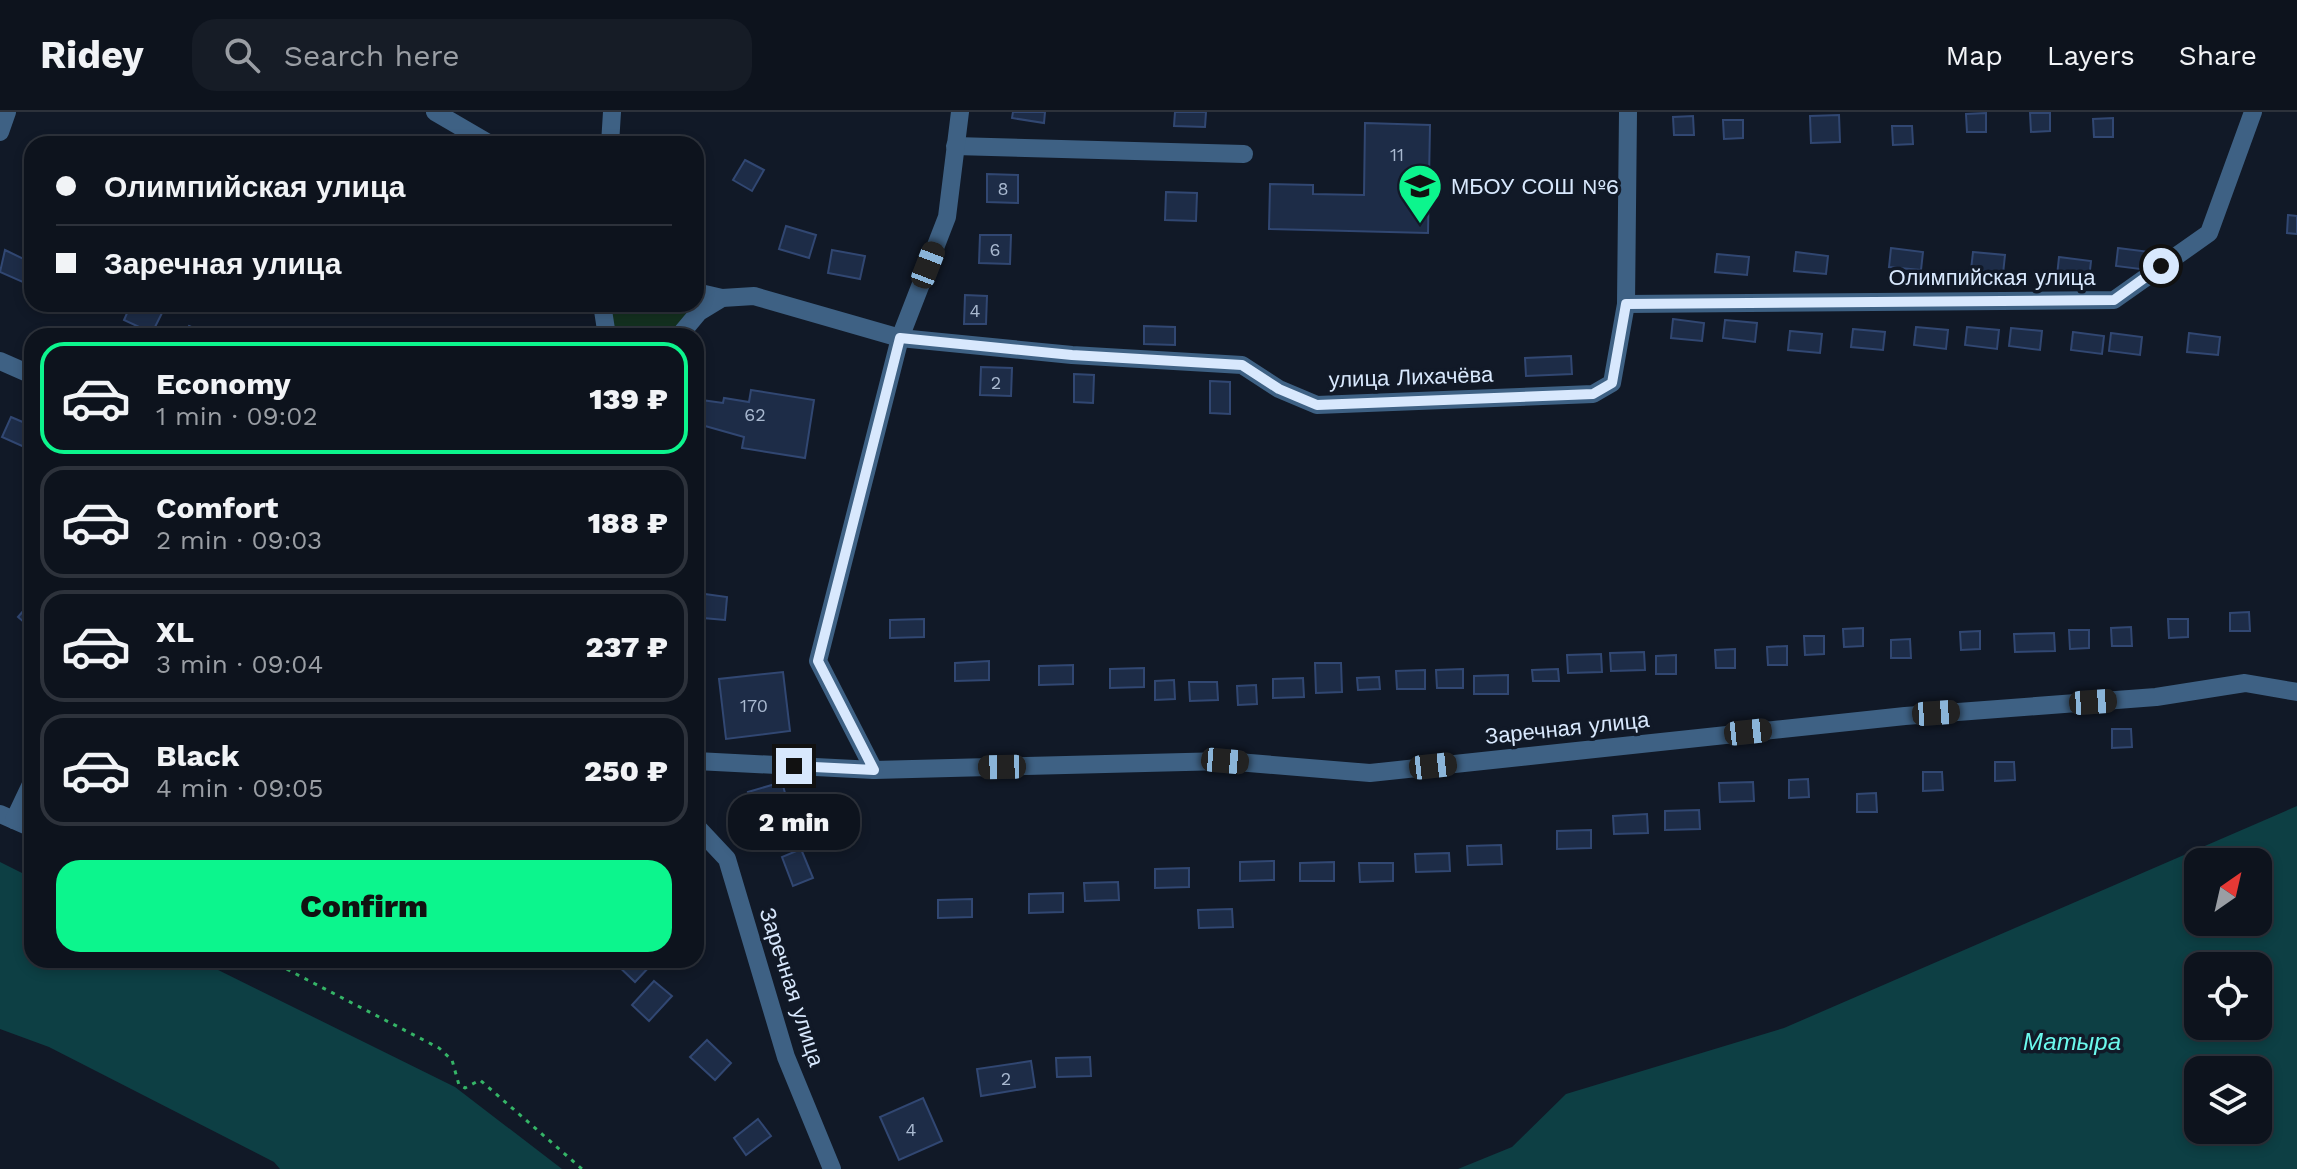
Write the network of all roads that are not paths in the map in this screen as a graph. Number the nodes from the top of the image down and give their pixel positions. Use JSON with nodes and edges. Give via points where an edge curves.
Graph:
{"nodes":[{"id":1,"x":7,"y":112,"type":"edge"},
{"id":2,"x":435,"y":112,"type":"edge"},
{"id":3,"x":612,"y":112,"type":"edge"},
{"id":4,"x":960,"y":112,"type":"edge"},
{"id":5,"x":1628,"y":112,"type":"edge"},
{"id":6,"x":2253,"y":112,"type":"edge"},
{"id":7,"x":0,"y":132,"type":"edge"},
{"id":8,"x":476,"y":136,"type":"edge"},
{"id":9,"x":610,"y":136,"type":"edge"},
{"id":10,"x":955,"y":146,"type":"junction"},
{"id":11,"x":1244,"y":154,"type":"dead end"},
{"id":12,"x":704,"y":294,"type":"edge"},
{"id":13,"x":722,"y":298,"type":"junction"},
{"id":14,"x":1626,"y":304,"type":"junction"},
{"id":15,"x":704,"y":309,"type":"edge"},
{"id":16,"x":699,"y":312,"type":"edge"},
{"id":17,"x":686,"y":328,"type":"edge"},
{"id":18,"x":900,"y":338,"type":"junction"},
{"id":19,"x":0,"y":361,"type":"edge"},
{"id":20,"x":24,"y":372,"type":"edge"},
{"id":21,"x":2297,"y":692,"type":"edge"},
{"id":22,"x":704,"y":761,"type":"edge"},
{"id":23,"x":874,"y":770,"type":"junction"},
{"id":24,"x":24,"y":793,"type":"edge"},
{"id":25,"x":7,"y":817,"type":"edge"},
{"id":26,"x":704,"y":835,"type":"edge"},
{"id":27,"x":832,"y":1169,"type":"edge"}],
"edges":[{"from":1,"to":7,"type":"street"},
{"from":2,"to":8,"type":"street"},
{"from":3,"to":9,"type":"street"},
{"from":4,"to":10,"type":"street"},
{"from":5,"to":14,"type":"street","name":"улица Лихачёва"},
{"from":6,"to":14,"type":"street","name":"Олимпийская улица","via":[[2209,233],[2114,300]]},
{"from":10,"to":11,"type":"street"},
{"from":10,"to":18,"type":"street","via":[[947,217]]},
{"from":12,"to":13,"type":"street","name":"улица Лихачёва"},
{"from":13,"to":15,"type":"street"},
{"from":13,"to":18,"type":"street","name":"улица Лихачёва","via":[[754,296]]},
{"from":14,"to":18,"type":"street","name":"улица Лихачёва","via":[[1612,383],[1593,394],[1317,405],[1242,365]]},
{"from":16,"to":17,"type":"street"},
{"from":18,"to":23,"type":"street","via":[[818,661]]},
{"from":19,"to":20,"type":"street"},
{"from":21,"to":23,"type":"street","name":"Заречная улица","via":[[2245,683],[2156,697],[1905,716],[1370,773],[1225,761]]},
{"from":22,"to":23,"type":"street","name":"Заречная улица"},
{"from":24,"to":25,"type":"street"},
{"from":26,"to":27,"type":"street","name":"Заречная улица","via":[[727,859],[786,1057]]}]}
